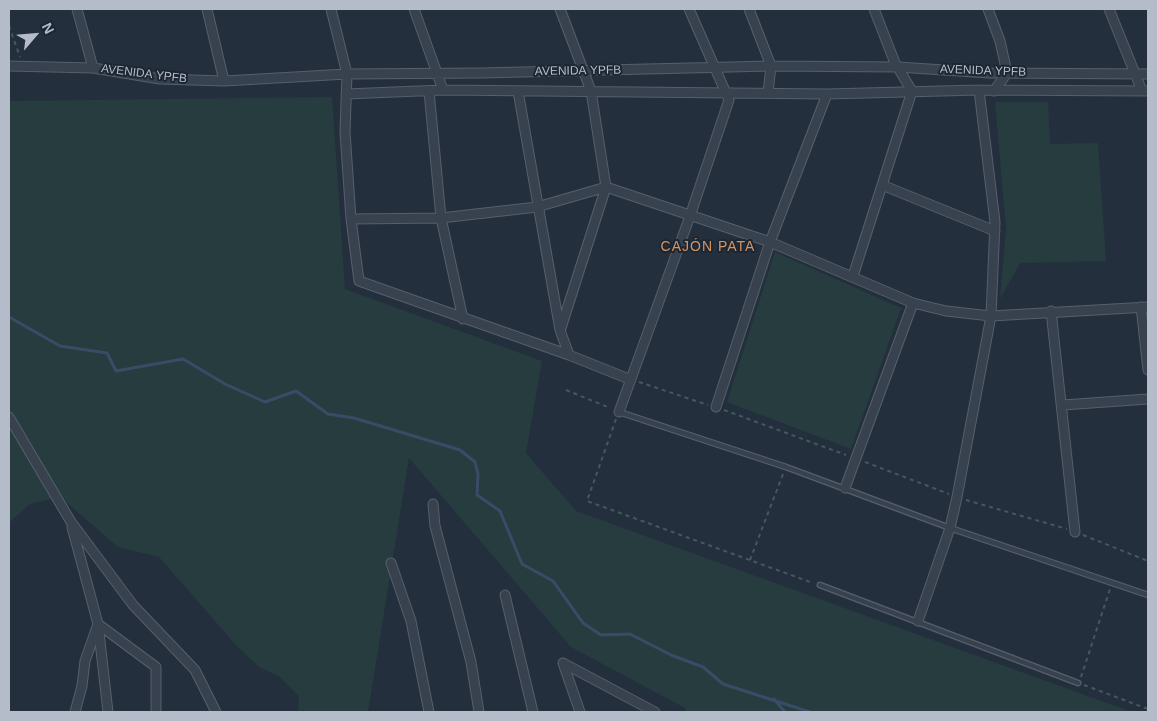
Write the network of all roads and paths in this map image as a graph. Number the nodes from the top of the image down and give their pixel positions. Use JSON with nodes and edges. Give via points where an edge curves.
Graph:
{"nodes":[{"id":1,"x":77,"y":9,"type":"edge"},
{"id":2,"x":207,"y":9,"type":"edge"},
{"id":3,"x":331,"y":9,"type":"edge"},
{"id":4,"x":414,"y":9,"type":"edge"},
{"id":5,"x":560,"y":9,"type":"edge"},
{"id":6,"x":689,"y":9,"type":"edge"},
{"id":7,"x":750,"y":9,"type":"edge"},
{"id":8,"x":874,"y":9,"type":"edge"},
{"id":9,"x":988,"y":9,"type":"edge"},
{"id":10,"x":1109,"y":9,"type":"edge"},
{"id":11,"x":9,"y":26,"type":"edge"},
{"id":12,"x":9,"y":66,"type":"edge"},
{"id":13,"x":24,"y":66,"type":"junction"},
{"id":14,"x":771,"y":66,"type":"junction"},
{"id":15,"x":93,"y":68,"type":"junction"},
{"id":16,"x":715,"y":68,"type":"junction"},
{"id":17,"x":898,"y":68,"type":"junction"},
{"id":18,"x":584,"y":71,"type":"junction"},
{"id":19,"x":437,"y":73,"type":"junction"},
{"id":20,"x":1007,"y":73,"type":"junction"},
{"id":21,"x":347,"y":74,"type":"junction"},
{"id":22,"x":1133,"y":74,"type":"junction"},
{"id":23,"x":1148,"y":74,"type":"edge"},
{"id":24,"x":224,"y":81,"type":"junction"},
{"id":25,"x":443,"y":90,"type":"junction"},
{"id":26,"x":979,"y":90,"type":"junction"},
{"id":27,"x":429,"y":91,"type":"junction"},
{"id":28,"x":518,"y":91,"type":"junction"},
{"id":29,"x":591,"y":91,"type":"junction"},
{"id":30,"x":912,"y":91,"type":"junction"},
{"id":31,"x":994,"y":91,"type":"junction"},
{"id":32,"x":725,"y":92,"type":"junction"},
{"id":33,"x":1145,"y":92,"type":"edge"},
{"id":34,"x":768,"y":93,"type":"junction"},
{"id":35,"x":346,"y":94,"type":"junction"},
{"id":36,"x":827,"y":94,"type":"junction"},
{"id":37,"x":882,"y":185,"type":"junction"},
{"id":38,"x":606,"y":187,"type":"junction"},
{"id":39,"x":537,"y":207,"type":"junction"},
{"id":40,"x":690,"y":216,"type":"junction"},
{"id":41,"x":441,"y":218,"type":"junction"},
{"id":42,"x":351,"y":219,"type":"junction"},
{"id":43,"x":995,"y":231,"type":"junction"},
{"id":44,"x":770,"y":242,"type":"junction"},
{"id":45,"x":853,"y":276,"type":"junction"},
{"id":46,"x":913,"y":303,"type":"junction"},
{"id":47,"x":1145,"y":307,"type":"edge"},
{"id":48,"x":1051,"y":311,"type":"junction"},
{"id":49,"x":991,"y":316,"type":"junction"},
{"id":50,"x":463,"y":319,"type":"junction"},
{"id":51,"x":560,"y":330,"type":"junction"},
{"id":52,"x":569,"y":355,"type":"junction"},
{"id":53,"x":1148,"y":370,"type":"edge"},
{"id":54,"x":629,"y":379,"type":"junction"},
{"id":55,"x":566,"y":390,"type":"dead end"},
{"id":56,"x":1148,"y":399,"type":"edge"},
{"id":57,"x":1062,"y":405,"type":"junction"},
{"id":58,"x":716,"y":407,"type":"junction"},
{"id":59,"x":619,"y":412,"type":"junction"},
{"id":60,"x":9,"y":417,"type":"edge"},
{"id":61,"x":856,"y":459,"type":"junction"},
{"id":62,"x":786,"y":467,"type":"junction"},
{"id":63,"x":845,"y":488,"type":"junction"},
{"id":64,"x":957,"y":497,"type":"junction"},
{"id":65,"x":433,"y":504,"type":"dead end"},
{"id":66,"x":71,"y":522,"type":"junction"},
{"id":67,"x":950,"y":528,"type":"junction"},
{"id":68,"x":1075,"y":532,"type":"junction"},
{"id":69,"x":750,"y":560,"type":"junction"},
{"id":70,"x":1148,"y":561,"type":"edge"},
{"id":71,"x":391,"y":563,"type":"dead end"},
{"id":72,"x":1112,"y":582,"type":"junction"},
{"id":73,"x":820,"y":586,"type":"joint"},
{"id":74,"x":1148,"y":595,"type":"edge"},
{"id":75,"x":504,"y":596,"type":"dead end"},
{"id":76,"x":918,"y":621,"type":"junction"},
{"id":77,"x":98,"y":624,"type":"junction"},
{"id":78,"x":1078,"y":683,"type":"junction"},
{"id":79,"x":1148,"y":709,"type":"edge"},
{"id":80,"x":75,"y":712,"type":"edge"},
{"id":81,"x":108,"y":712,"type":"edge"},
{"id":82,"x":156,"y":712,"type":"edge"},
{"id":83,"x":216,"y":712,"type":"edge"},
{"id":84,"x":429,"y":712,"type":"edge"},
{"id":85,"x":479,"y":712,"type":"edge"},
{"id":86,"x":533,"y":712,"type":"edge"},
{"id":87,"x":580,"y":712,"type":"edge"},
{"id":88,"x":655,"y":712,"type":"edge"}],
"edges":[{"from":1,"to":15,"type":"street"},
{"from":2,"to":24,"type":"street"},
{"from":3,"to":21,"type":"street"},
{"from":4,"to":19,"type":"street"},
{"from":5,"to":18,"type":"street"},
{"from":6,"to":16,"type":"street"},
{"from":7,"to":14,"type":"street"},
{"from":8,"to":17,"type":"street"},
{"from":9,"to":20,"type":"street","via":[[1000,40]]},
{"from":10,"to":22,"type":"street"},
{"from":11,"to":13,"type":"path"},
{"from":12,"to":13,"type":"street","name":"AVENIDA YPFB"},
{"from":13,"to":15,"type":"street","name":"AVENIDA YPFB"},
{"from":14,"to":16,"type":"street","name":"AVENIDA YPFB"},
{"from":14,"to":17,"type":"street","name":"AVENIDA YPFB"},
{"from":14,"to":34,"type":"street"},
{"from":15,"to":24,"type":"street","name":"AVENIDA YPFB","via":[[160,79]]},
{"from":16,"to":18,"type":"street","name":"AVENIDA YPFB"},
{"from":16,"to":32,"type":"street"},
{"from":17,"to":20,"type":"street","name":"AVENIDA YPFB"},
{"from":17,"to":30,"type":"street"},
{"from":18,"to":19,"type":"street","name":"AVENIDA YPFB"},
{"from":18,"to":29,"type":"street"},
{"from":19,"to":21,"type":"street","name":"AVENIDA YPFB"},
{"from":19,"to":25,"type":"street"},
{"from":20,"to":22,"type":"street","name":"AVENIDA YPFB"},
{"from":20,"to":31,"type":"street"},
{"from":21,"to":24,"type":"street","name":"AVENIDA YPFB"},
{"from":21,"to":35,"type":"street"},
{"from":22,"to":23,"type":"street","name":"AVENIDA YPFB"},
{"from":22,"to":33,"type":"street"},
{"from":25,"to":27,"type":"street","name":"AVENIDA YPFB"},
{"from":25,"to":28,"type":"street","name":"AVENIDA YPFB"},
{"from":26,"to":30,"type":"street","name":"AVENIDA YPFB"},
{"from":26,"to":31,"type":"street","name":"AVENIDA YPFB"},
{"from":26,"to":43,"type":"street"},
{"from":27,"to":35,"type":"street","name":"AVENIDA YPFB"},
{"from":27,"to":41,"type":"street"},
{"from":28,"to":29,"type":"street","name":"AVENIDA YPFB"},
{"from":28,"to":39,"type":"street"},
{"from":29,"to":32,"type":"street","name":"AVENIDA YPFB"},
{"from":29,"to":38,"type":"street"},
{"from":30,"to":36,"type":"street","name":"AVENIDA YPFB"},
{"from":30,"to":37,"type":"street"},
{"from":31,"to":33,"type":"street","name":"AVENIDA YPFB"},
{"from":32,"to":34,"type":"street","name":"AVENIDA YPFB"},
{"from":32,"to":40,"type":"street","via":[[729,100]]},
{"from":34,"to":36,"type":"street","name":"AVENIDA YPFB"},
{"from":35,"to":42,"type":"street","via":[[345,132]]},
{"from":36,"to":44,"type":"street"},
{"from":37,"to":43,"type":"street"},
{"from":37,"to":45,"type":"street"},
{"from":38,"to":39,"type":"street"},
{"from":38,"to":40,"type":"street"},
{"from":38,"to":51,"type":"street"},
{"from":39,"to":41,"type":"street"},
{"from":39,"to":51,"type":"street"},
{"from":40,"to":44,"type":"street"},
{"from":40,"to":54,"type":"street"},
{"from":41,"to":42,"type":"street"},
{"from":41,"to":50,"type":"street"},
{"from":42,"to":50,"type":"street","via":[[360,281]]},
{"from":43,"to":49,"type":"street"},
{"from":44,"to":45,"type":"street"},
{"from":44,"to":58,"type":"street"},
{"from":45,"to":46,"type":"street"},
{"from":46,"to":49,"type":"street"},
{"from":46,"to":61,"type":"street"},
{"from":47,"to":48,"type":"street"},
{"from":47,"to":53,"type":"street"},
{"from":48,"to":49,"type":"street"},
{"from":48,"to":57,"type":"street"},
{"from":49,"to":64,"type":"street"},
{"from":50,"to":52,"type":"street"},
{"from":51,"to":52,"type":"street"},
{"from":52,"to":54,"type":"street"},
{"from":54,"to":58,"type":"path"},
{"from":54,"to":59,"type":"street"},
{"from":55,"to":59,"type":"path"},
{"from":56,"to":57,"type":"street"},
{"from":57,"to":68,"type":"street"},
{"from":58,"to":61,"type":"path"},
{"from":59,"to":62,"type":"lane"},
{"from":59,"to":69,"type":"path","via":[[587,501]]},
{"from":60,"to":66,"type":"street"},
{"from":61,"to":63,"type":"street"},
{"from":61,"to":64,"type":"path"},
{"from":62,"to":63,"type":"lane"},
{"from":62,"to":69,"type":"path"},
{"from":63,"to":67,"type":"lane"},
{"from":64,"to":67,"type":"street"},
{"from":64,"to":68,"type":"path"},
{"from":65,"to":85,"type":"street","via":[[435,526],[471,662]]},
{"from":66,"to":77,"type":"street"},
{"from":66,"to":83,"type":"street","via":[[133,605],[196,670]]},
{"from":67,"to":72,"type":"lane"},
{"from":67,"to":76,"type":"street"},
{"from":68,"to":70,"type":"path"},
{"from":69,"to":73,"type":"path"},
{"from":71,"to":84,"type":"street","via":[[411,621]]},
{"from":72,"to":74,"type":"lane"},
{"from":72,"to":78,"type":"path"},
{"from":73,"to":76,"type":"lane"},
{"from":75,"to":86,"type":"street"},
{"from":76,"to":78,"type":"lane"},
{"from":77,"to":80,"type":"street","via":[[85,661]]},
{"from":77,"to":81,"type":"street"},
{"from":77,"to":82,"type":"street","via":[[156,667]]},
{"from":78,"to":79,"type":"path"},
{"from":87,"to":88,"type":"street","via":[[563,663]]}]}
